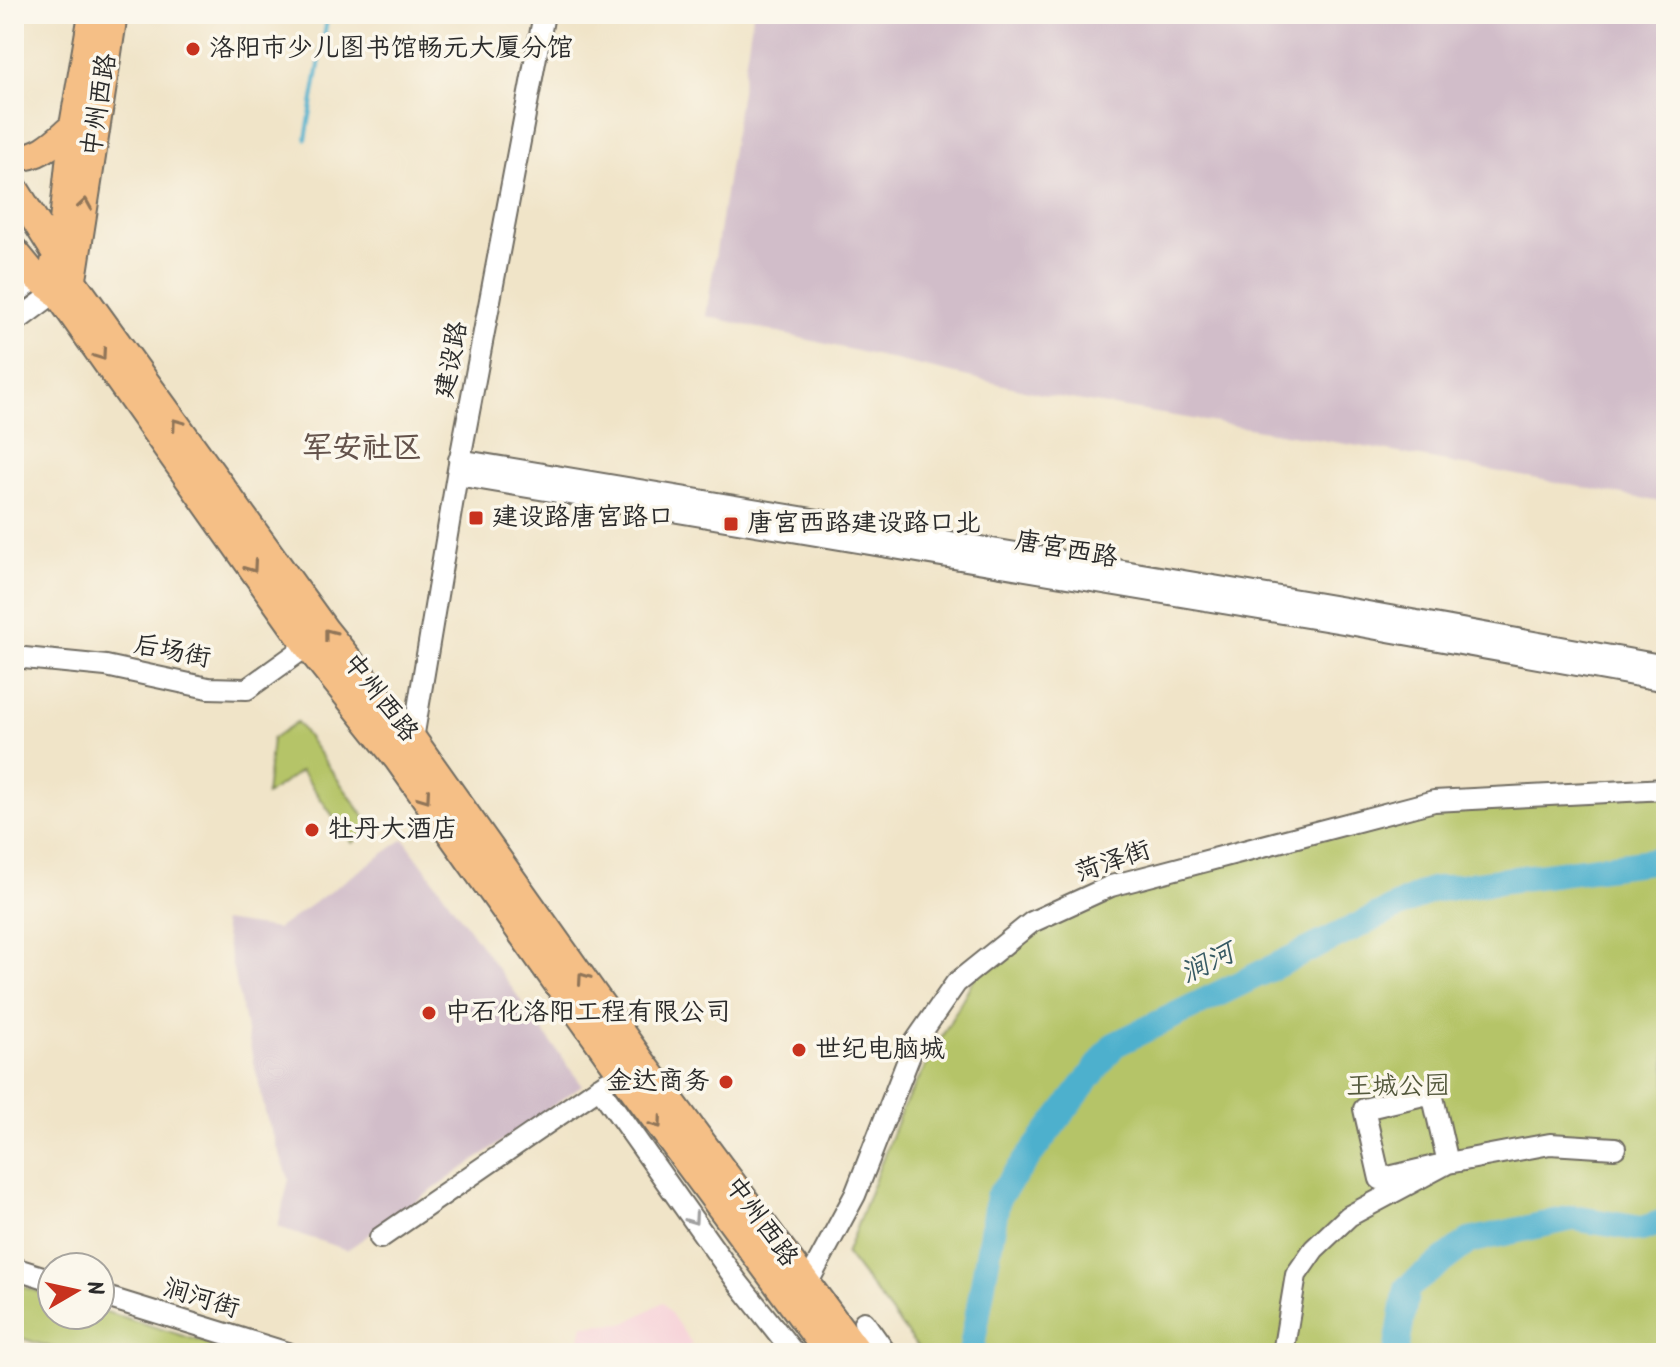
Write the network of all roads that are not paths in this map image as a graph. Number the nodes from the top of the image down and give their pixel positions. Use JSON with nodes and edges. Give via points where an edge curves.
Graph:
{"nodes":[{"id":1,"x":92,"y":14,"type":"edge"},
{"id":2,"x":114,"y":14,"type":"edge"},
{"id":3,"x":544,"y":14,"type":"edge"},
{"id":4,"x":556,"y":14,"type":"edge"},
{"id":5,"x":73,"y":126,"type":"junction"},
{"id":6,"x":14,"y":157,"type":"edge"},
{"id":7,"x":14,"y":187,"type":"edge"},
{"id":8,"x":14,"y":250,"type":"edge"},
{"id":9,"x":56,"y":277,"type":"junction"},
{"id":10,"x":14,"y":295,"type":"edge"},
{"id":11,"x":14,"y":323,"type":"edge"},
{"id":12,"x":464,"y":468,"type":"junction"},
{"id":13,"x":307,"y":646,"type":"junction"},
{"id":14,"x":14,"y":657,"type":"edge"},
{"id":15,"x":1666,"y":666,"type":"edge"},
{"id":16,"x":1666,"y":681,"type":"edge"},
{"id":17,"x":411,"y":750,"type":"junction"},
{"id":18,"x":1666,"y":789,"type":"edge"},
{"id":19,"x":620,"y":1073,"type":"junction"},
{"id":20,"x":1615,"y":1148,"type":"dead end"},
{"id":21,"x":1448,"y":1163,"type":"junction"},
{"id":22,"x":380,"y":1238,"type":"dead end"},
{"id":23,"x":14,"y":1268,"type":"edge"},
{"id":24,"x":36,"y":1275,"type":"edge"},
{"id":25,"x":797,"y":1292,"type":"junction"},
{"id":26,"x":116,"y":1300,"type":"edge"},
{"id":27,"x":839,"y":1340,"type":"edge"},
{"id":28,"x":792,"y":1352,"type":"edge"},
{"id":29,"x":288,"y":1353,"type":"edge"},
{"id":30,"x":886,"y":1353,"type":"edge"},
{"id":31,"x":1283,"y":1353,"type":"edge"}],
"edges":[{"from":1,"to":5,"type":"main road","name":"中州西路"},
{"from":9,"to":2,"type":"main road","name":"中州西路","one_way":true},
{"from":3,"to":12,"type":"street","name":"建设路"},
{"from":4,"to":12,"type":"street","name":"建设路"},
{"from":5,"to":6,"type":"main road","via":[[29,158]]},
{"from":5,"to":9,"type":"main road","name":"中州西路"},
{"from":7,"to":9,"type":"main road"},
{"from":8,"to":9,"type":"main road"},
{"from":9,"to":10,"type":"street"},
{"from":9,"to":11,"type":"street"},
{"from":9,"to":13,"type":"main road","name":"中州西路","one_way":true},
{"from":17,"to":9,"type":"main road","name":"中州西路","one_way":true},
{"from":12,"to":15,"type":"street","name":"唐宫西路","via":[[1351,609]]},
{"from":12,"to":16,"type":"street","name":"唐宫西路"},
{"from":12,"to":17,"type":"street","name":"建设路"},
{"from":13,"to":14,"type":"street","name":"后场街","via":[[247,689],[208,688],[106,666]]},
{"from":13,"to":17,"type":"main road","name":"中州西路"},
{"from":17,"to":19,"type":"main road","name":"中州西路"},
{"from":18,"to":25,"type":"street","name":"菏泽街","via":[[1434,801],[1111,886],[1032,922],[956,983],[915,1042],[855,1195]]},
{"from":19,"to":22,"type":"street"},
{"from":19,"to":25,"type":"main road","name":"中州西路"},
{"from":19,"to":28,"type":"street","one_way":true,"via":[[736,1280]]},
{"from":20,"to":21,"type":"street","via":[[1550,1144]]},
{"from":21,"to":21,"type":"street","via":[[1432,1093],[1364,1109],[1380,1179]]},
{"from":21,"to":31,"type":"street","via":[[1349,1216],[1314,1249],[1296,1275]]},
{"from":23,"to":24,"type":"street"},
{"from":25,"to":27,"type":"main road","name":"中州西路"},
{"from":25,"to":27,"type":"main road","name":"中州西路"},
{"from":26,"to":29,"type":"street","name":"涧河街"},
{"from":27,"to":28,"type":"street"},
{"from":27,"to":30,"type":"street"}]}
